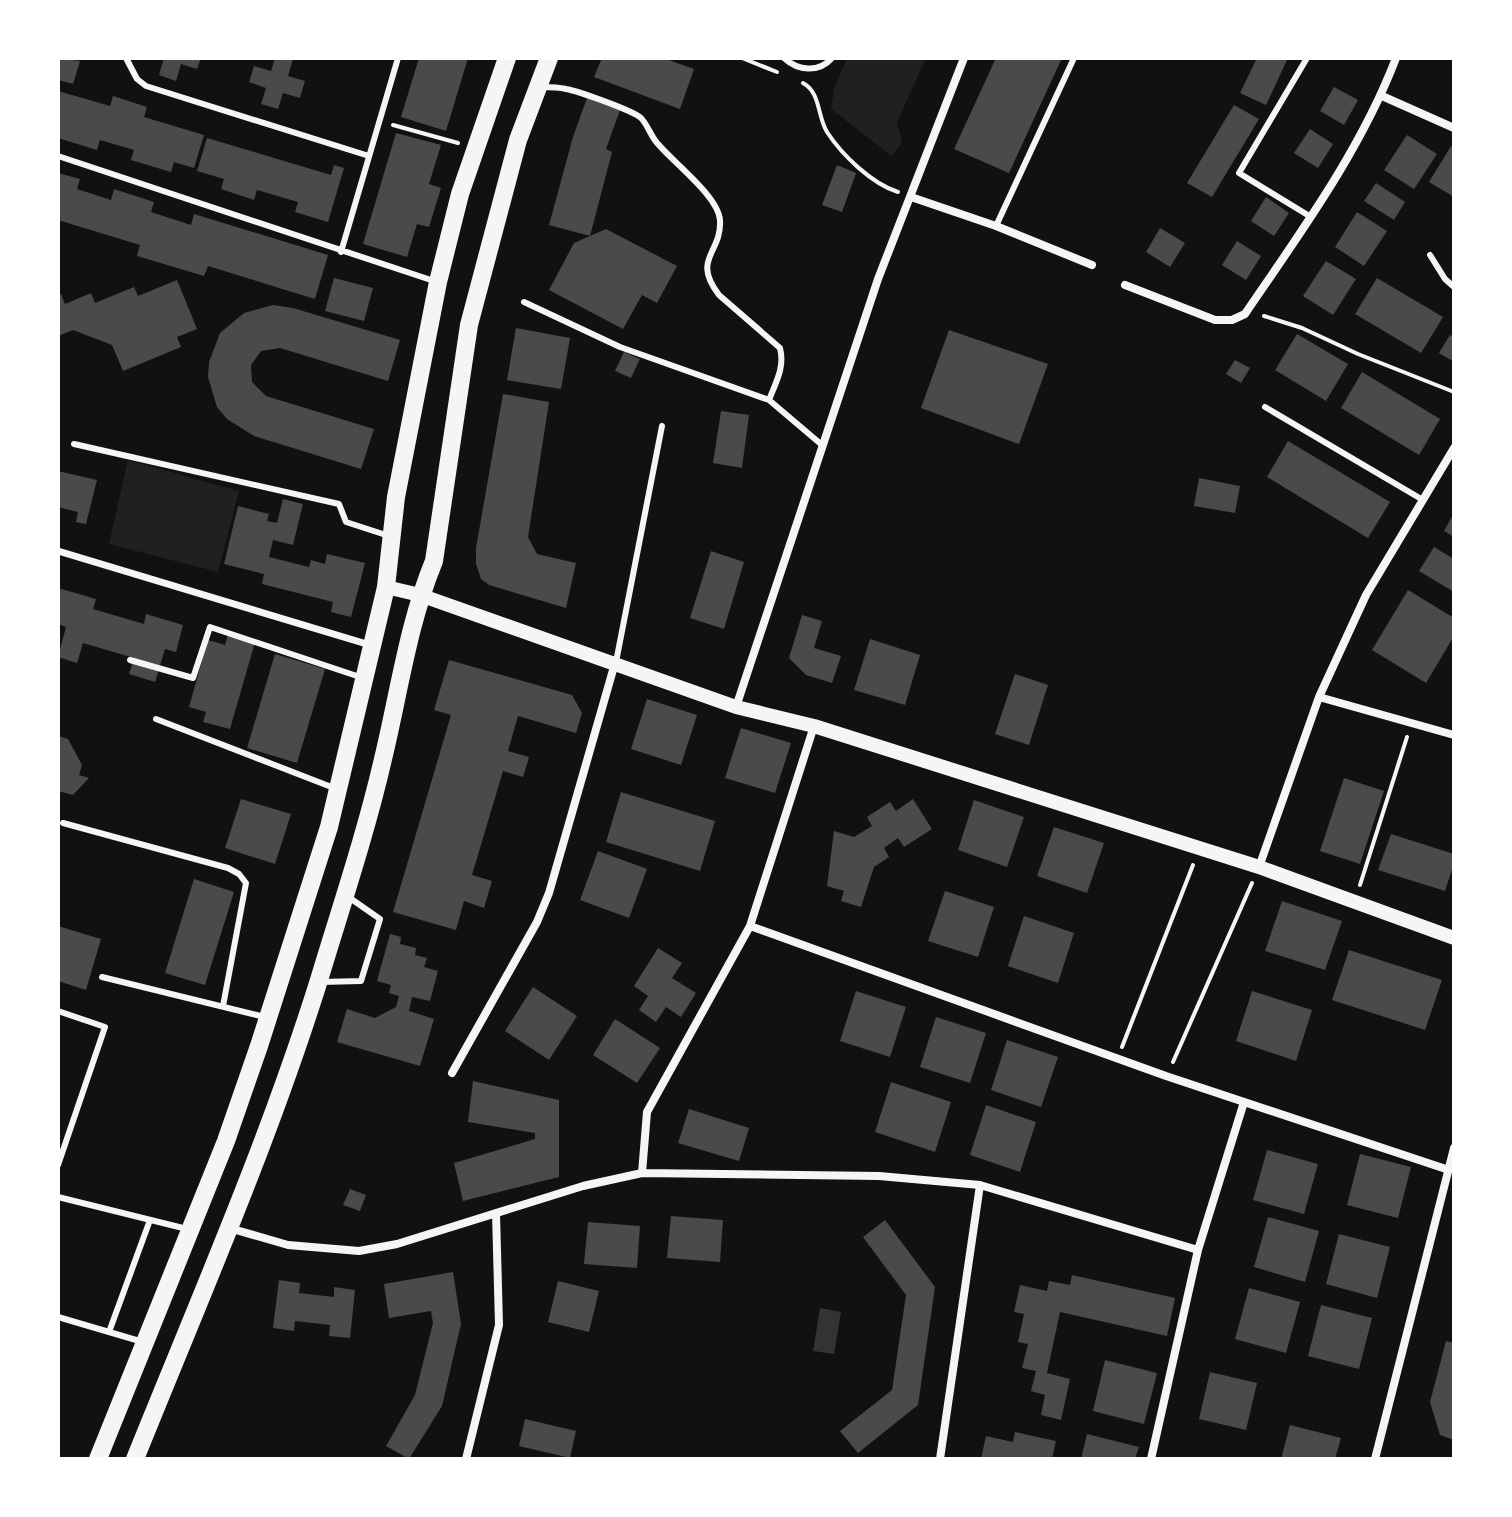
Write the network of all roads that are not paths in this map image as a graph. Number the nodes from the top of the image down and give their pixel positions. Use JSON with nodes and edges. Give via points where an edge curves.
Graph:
{"nodes":[{"id":1,"x":126,"y":58,"type":"edge"},
{"id":2,"x":398,"y":58,"type":"edge"},
{"id":3,"x":507,"y":58,"type":"edge"},
{"id":4,"x":549,"y":58,"type":"edge"},
{"id":5,"x":784,"y":58,"type":"edge"},
{"id":6,"x":832,"y":58,"type":"edge"},
{"id":7,"x":964,"y":58,"type":"edge"},
{"id":8,"x":1074,"y":58,"type":"edge"},
{"id":9,"x":1307,"y":58,"type":"edge"},
{"id":10,"x":1396,"y":58,"type":"edge"},
{"id":11,"x":538,"y":86,"type":"junction"},
{"id":12,"x":1382,"y":96,"type":"junction"},
{"id":13,"x":1454,"y":128,"type":"edge"},
{"id":14,"x":58,"y":156,"type":"edge"},
{"id":15,"x":369,"y":156,"type":"junction"},
{"id":16,"x":911,"y":197,"type":"junction"},
{"id":17,"x":1311,"y":217,"type":"junction"},
{"id":18,"x":996,"y":226,"type":"junction"},
{"id":19,"x":341,"y":252,"type":"junction"},
{"id":20,"x":1430,"y":255,"type":"dead end"},
{"id":21,"x":1092,"y":265,"type":"dead end"},
{"id":22,"x":438,"y":282,"type":"junction"},
{"id":23,"x":1125,"y":285,"type":"dead end"},
{"id":24,"x":1454,"y":287,"type":"edge"},
{"id":25,"x":524,"y":302,"type":"dead end"},
{"id":26,"x":769,"y":400,"type":"junction"},
{"id":27,"x":1265,"y":407,"type":"dead end"},
{"id":28,"x":662,"y":426,"type":"dead end"},
{"id":29,"x":74,"y":444,"type":"dead end"},
{"id":30,"x":822,"y":445,"type":"junction"},
{"id":31,"x":1454,"y":448,"type":"edge"},
{"id":32,"x":1423,"y":500,"type":"junction"},
{"id":33,"x":391,"y":537,"type":"junction"},
{"id":34,"x":58,"y":551,"type":"edge"},
{"id":35,"x":386,"y":587,"type":"junction"},
{"id":36,"x":420,"y":595,"type":"junction"},
{"id":37,"x":372,"y":646,"type":"junction"},
{"id":38,"x":130,"y":660,"type":"dead end"},
{"id":39,"x":615,"y":663,"type":"junction"},
{"id":40,"x":365,"y":678,"type":"junction"},
{"id":41,"x":1319,"y":697,"type":"junction"},
{"id":42,"x":736,"y":707,"type":"junction"},
{"id":43,"x":156,"y":719,"type":"dead end"},
{"id":44,"x":814,"y":726,"type":"junction"},
{"id":45,"x":1454,"y":735,"type":"edge"},
{"id":46,"x":337,"y":790,"type":"junction"},
{"id":47,"x":63,"y":823,"type":"dead end"},
{"id":48,"x":1259,"y":867,"type":"junction"},
{"id":49,"x":344,"y":894,"type":"junction"},
{"id":50,"x":750,"y":926,"type":"junction"},
{"id":51,"x":1454,"y":938,"type":"edge"},
{"id":52,"x":102,"y":977,"type":"dead end"},
{"id":53,"x":318,"y":982,"type":"junction"},
{"id":54,"x":223,"y":1006,"type":"junction"},
{"id":55,"x":58,"y":1011,"type":"edge"},
{"id":56,"x":269,"y":1018,"type":"junction"},
{"id":57,"x":452,"y":1073,"type":"dead end"},
{"id":58,"x":1244,"y":1102,"type":"junction"},
{"id":59,"x":1454,"y":1148,"type":"edge"},
{"id":60,"x":58,"y":1165,"type":"edge"},
{"id":61,"x":1449,"y":1170,"type":"junction"},
{"id":62,"x":642,"y":1173,"type":"junction"},
{"id":63,"x":980,"y":1185,"type":"junction"},
{"id":64,"x":58,"y":1197,"type":"edge"},
{"id":65,"x":496,"y":1213,"type":"junction"},
{"id":66,"x":150,"y":1220,"type":"junction"},
{"id":67,"x":228,"y":1228,"type":"junction"},
{"id":68,"x":191,"y":1230,"type":"junction"},
{"id":69,"x":1198,"y":1250,"type":"junction"},
{"id":70,"x":58,"y":1317,"type":"edge"},
{"id":71,"x":109,"y":1332,"type":"junction"},
{"id":72,"x":146,"y":1342,"type":"junction"},
{"id":73,"x":98,"y":1459,"type":"edge"},
{"id":74,"x":135,"y":1459,"type":"edge"},
{"id":75,"x":466,"y":1459,"type":"edge"},
{"id":76,"x":940,"y":1459,"type":"edge"},
{"id":77,"x":1151,"y":1459,"type":"edge"},
{"id":78,"x":1375,"y":1459,"type":"edge"}],
"edges":[{"from":1,"to":15,"type":"lane","via":[[146,86]]},
{"from":2,"to":15,"type":"lane"},
{"from":3,"to":22,"type":"main road","via":[[460,194]]},
{"from":4,"to":11,"type":"main road"},
{"from":5,"to":6,"type":"lane","via":[[816,69]]},
{"from":7,"to":16,"type":"street"},
{"from":8,"to":18,"type":"lane"},
{"from":9,"to":17,"type":"lane","via":[[1239,173]]},
{"from":10,"to":12,"type":"street"},
{"from":11,"to":26,"type":"lane","via":[[565,89],[641,117],[658,144],[712,201],[720,217],[706,265],[712,287],[780,348],[783,358]]},
{"from":11,"to":36,"type":"main road","via":[[518,140],[469,325],[434,561]]},
{"from":12,"to":13,"type":"street"},
{"from":12,"to":17,"type":"street"},
{"from":14,"to":19,"type":"lane"},
{"from":15,"to":19,"type":"lane"},
{"from":16,"to":18,"type":"street"},
{"from":16,"to":30,"type":"street"},
{"from":17,"to":23,"type":"street","via":[[1245,314],[1232,320],[1215,320]]},
{"from":18,"to":21,"type":"street"},
{"from":19,"to":22,"type":"lane"},
{"from":20,"to":24,"type":"lane"},
{"from":22,"to":33,"type":"main road"},
{"from":25,"to":26,"type":"lane","via":[[620,347]]},
{"from":26,"to":30,"type":"lane"},
{"from":27,"to":32,"type":"lane"},
{"from":28,"to":39,"type":"lane"},
{"from":29,"to":33,"type":"lane","via":[[339,504],[346,522]]},
{"from":30,"to":42,"type":"street"},
{"from":31,"to":32,"type":"street"},
{"from":32,"to":41,"type":"street","via":[[1366,595]]},
{"from":33,"to":35,"type":"main road"},
{"from":34,"to":37,"type":"street"},
{"from":35,"to":36,"type":"street"},
{"from":35,"to":37,"type":"main road"},
{"from":36,"to":39,"type":"street"},
{"from":36,"to":49,"type":"main road","via":[[382,763]]},
{"from":37,"to":40,"type":"main road"},
{"from":38,"to":40,"type":"lane","via":[[193,678],[210,627]]},
{"from":39,"to":42,"type":"street"},
{"from":39,"to":57,"type":"street","via":[[549,893]]},
{"from":40,"to":46,"type":"main road"},
{"from":41,"to":45,"type":"street"},
{"from":41,"to":48,"type":"street"},
{"from":42,"to":44,"type":"street"},
{"from":43,"to":46,"type":"lane"},
{"from":44,"to":48,"type":"street"},
{"from":44,"to":50,"type":"street"},
{"from":46,"to":56,"type":"main road"},
{"from":47,"to":54,"type":"lane","via":[[239,874],[246,883]]},
{"from":48,"to":51,"type":"street"},
{"from":49,"to":53,"type":"main road"},
{"from":49,"to":53,"type":"lane","via":[[380,919],[369,957],[361,981]]},
{"from":50,"to":58,"type":"street"},
{"from":50,"to":62,"type":"street","via":[[647,1112]]},
{"from":52,"to":54,"type":"lane"},
{"from":53,"to":67,"type":"main road"},
{"from":54,"to":56,"type":"lane"},
{"from":55,"to":60,"type":"lane","via":[[105,1027]]},
{"from":56,"to":68,"type":"main road"},
{"from":58,"to":61,"type":"street"},
{"from":58,"to":69,"type":"street"},
{"from":59,"to":61,"type":"street"},
{"from":61,"to":78,"type":"street"},
{"from":62,"to":63,"type":"street","via":[[879,1176]]},
{"from":62,"to":65,"type":"street"},
{"from":63,"to":69,"type":"street"},
{"from":63,"to":76,"type":"street"},
{"from":64,"to":66,"type":"lane"},
{"from":65,"to":67,"type":"street","via":[[359,1251],[288,1245]]},
{"from":65,"to":75,"type":"street","via":[[499,1325]]},
{"from":66,"to":68,"type":"lane"},
{"from":66,"to":71,"type":"lane"},
{"from":67,"to":74,"type":"main road"},
{"from":68,"to":72,"type":"main road"},
{"from":69,"to":77,"type":"street"},
{"from":70,"to":71,"type":"lane"},
{"from":71,"to":72,"type":"lane"},
{"from":72,"to":73,"type":"main road"}]}
